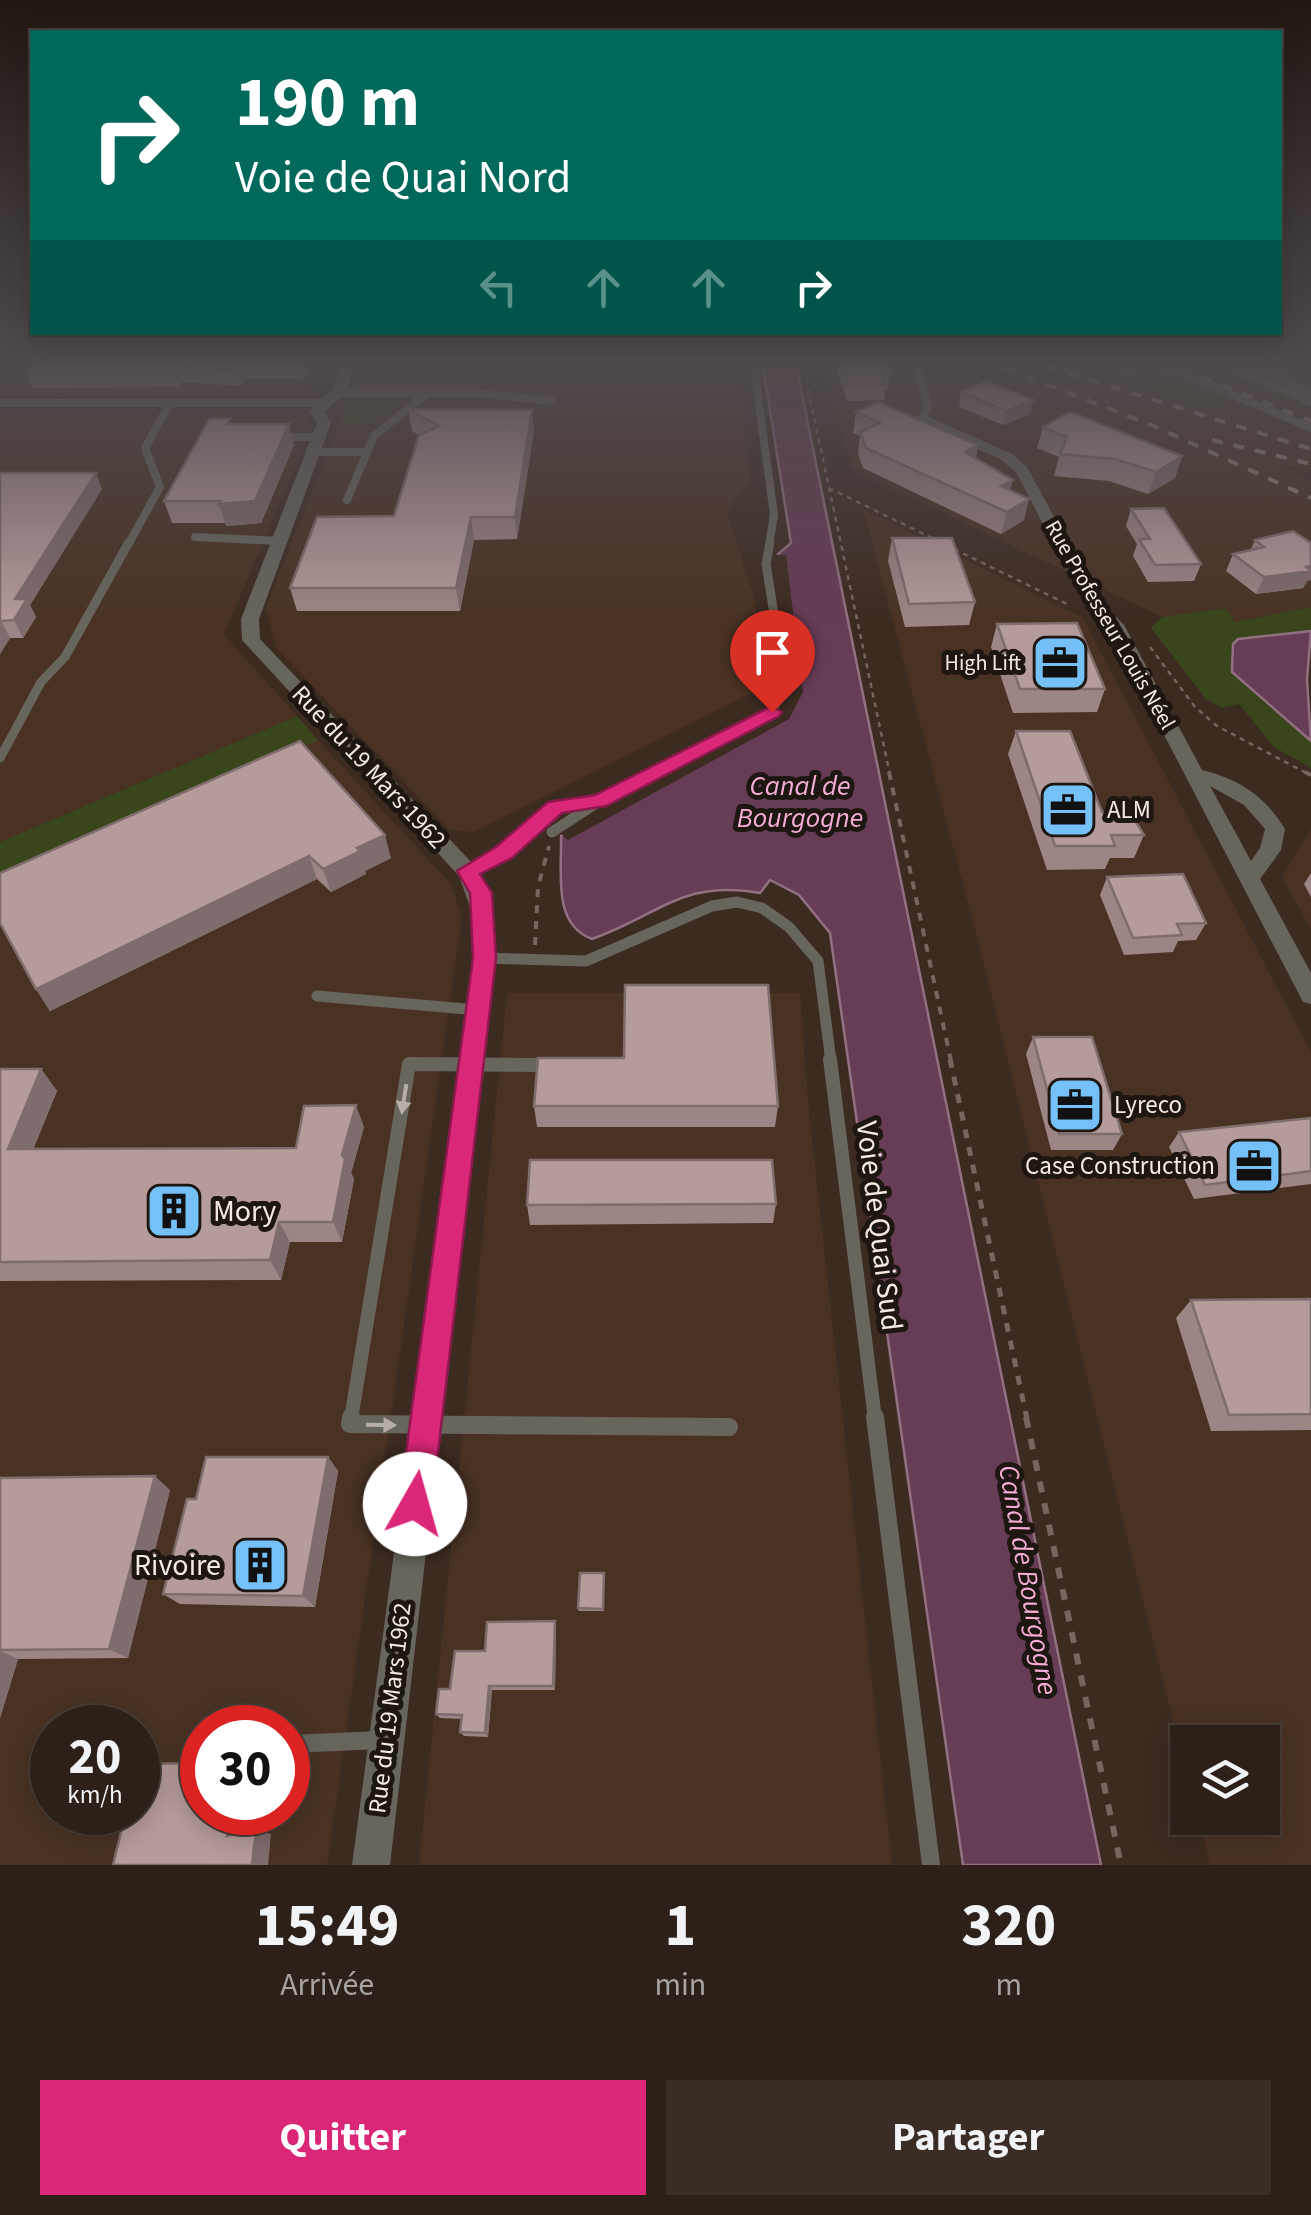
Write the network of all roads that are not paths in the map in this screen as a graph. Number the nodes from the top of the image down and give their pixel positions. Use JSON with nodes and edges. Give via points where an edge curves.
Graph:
{"nodes":[{"id":1,"x":146,"y":447,"type":"edge"},
{"id":2,"x":317,"y":447,"type":"edge"},
{"id":3,"x":331,"y":447,"type":"edge"},
{"id":4,"x":367,"y":447,"type":"edge"},
{"id":5,"x":765,"y":447,"type":"edge"},
{"id":6,"x":985,"y":447,"type":"edge"},
{"id":7,"x":364,"y":452,"type":"junction"},
{"id":8,"x":347,"y":500,"type":"dead end"},
{"id":9,"x":195,"y":537,"type":"dead end"},
{"id":10,"x":280,"y":542,"type":"junction"},
{"id":11,"x":0,"y":758,"type":"edge"},
{"id":12,"x":1194,"y":774,"type":"junction"},
{"id":13,"x":599,"y":801,"type":"junction"},
{"id":14,"x":552,"y":832,"type":"road end"},
{"id":15,"x":468,"y":871,"type":"junction"},
{"id":16,"x":1248,"y":880,"type":"junction"},
{"id":17,"x":485,"y":958,"type":"junction"},
{"id":18,"x":1311,"y":994,"type":"edge"},
{"id":19,"x":316,"y":996,"type":"dead end"},
{"id":20,"x":478,"y":1010,"type":"junction"},
{"id":21,"x":471,"y":1064,"type":"junction"},
{"id":22,"x":560,"y":1065,"type":"edge"},
{"id":23,"x":425,"y":1426,"type":"junction"},
{"id":24,"x":730,"y":1427,"type":"dead end"},
{"id":25,"x":385,"y":1740,"type":"junction"},
{"id":26,"x":310,"y":1743,"type":"edge"},
{"id":27,"x":371,"y":1865,"type":"edge"},
{"id":28,"x":931,"y":1865,"type":"edge"}],
"edges":[{"from":1,"to":11,"type":"lane","via":[[160,487],[66,657],[41,682]]},
{"from":2,"to":10,"type":"street","name":"Rue du 19 Mars 1962"},
{"from":3,"to":7,"type":"lane"},
{"from":4,"to":7,"type":"lane"},
{"from":5,"to":13,"type":"lane","via":[[774,515],[766,564],[785,683],[772,712]]},
{"from":6,"to":12,"type":"street","name":"Rue Professeur Louis Néel","via":[[1022,470],[1092,604],[1115,625]]},
{"from":7,"to":8,"type":"lane"},
{"from":9,"to":10,"type":"lane"},
{"from":10,"to":15,"type":"street","name":"Rue du 19 Mars 1962","via":[[250,619],[251,640]]},
{"from":12,"to":16,"type":"street","name":"Rue Professeur Louis Néel"},
{"from":12,"to":16,"type":"street","via":[[1246,795],[1275,829],[1270,850]]},
{"from":13,"to":14,"type":"lane"},
{"from":13,"to":15,"type":"lane","via":[[556,806],[504,852]]},
{"from":15,"to":17,"type":"street","name":"Rue du 19 Mars 1962","via":[[481,893]]},
{"from":16,"to":18,"type":"street","name":"Rue Professeur Louis Néel"},
{"from":17,"to":20,"type":"street","name":"Rue du 19 Mars 1962"},
{"from":17,"to":28,"type":"lane","name":"Voie de Quai Sud","via":[[566,965],[598,959],[684,913],[738,903],[772,914],[797,932],[818,961]]},
{"from":19,"to":20,"type":"lane"},
{"from":20,"to":21,"type":"street","name":"Rue du 19 Mars 1962"},
{"from":21,"to":22,"type":"lane"},
{"from":21,"to":23,"type":"street","name":"Rue du 19 Mars 1962"},
{"from":21,"to":23,"type":"lane","one_way":true,"via":[[410,1064],[350,1424]]},
{"from":23,"to":24,"type":"lane"},
{"from":23,"to":25,"type":"street","name":"Rue du 19 Mars 1962"},
{"from":25,"to":26,"type":"lane"},
{"from":25,"to":27,"type":"street","name":"Rue du 19 Mars 1962"}]}
